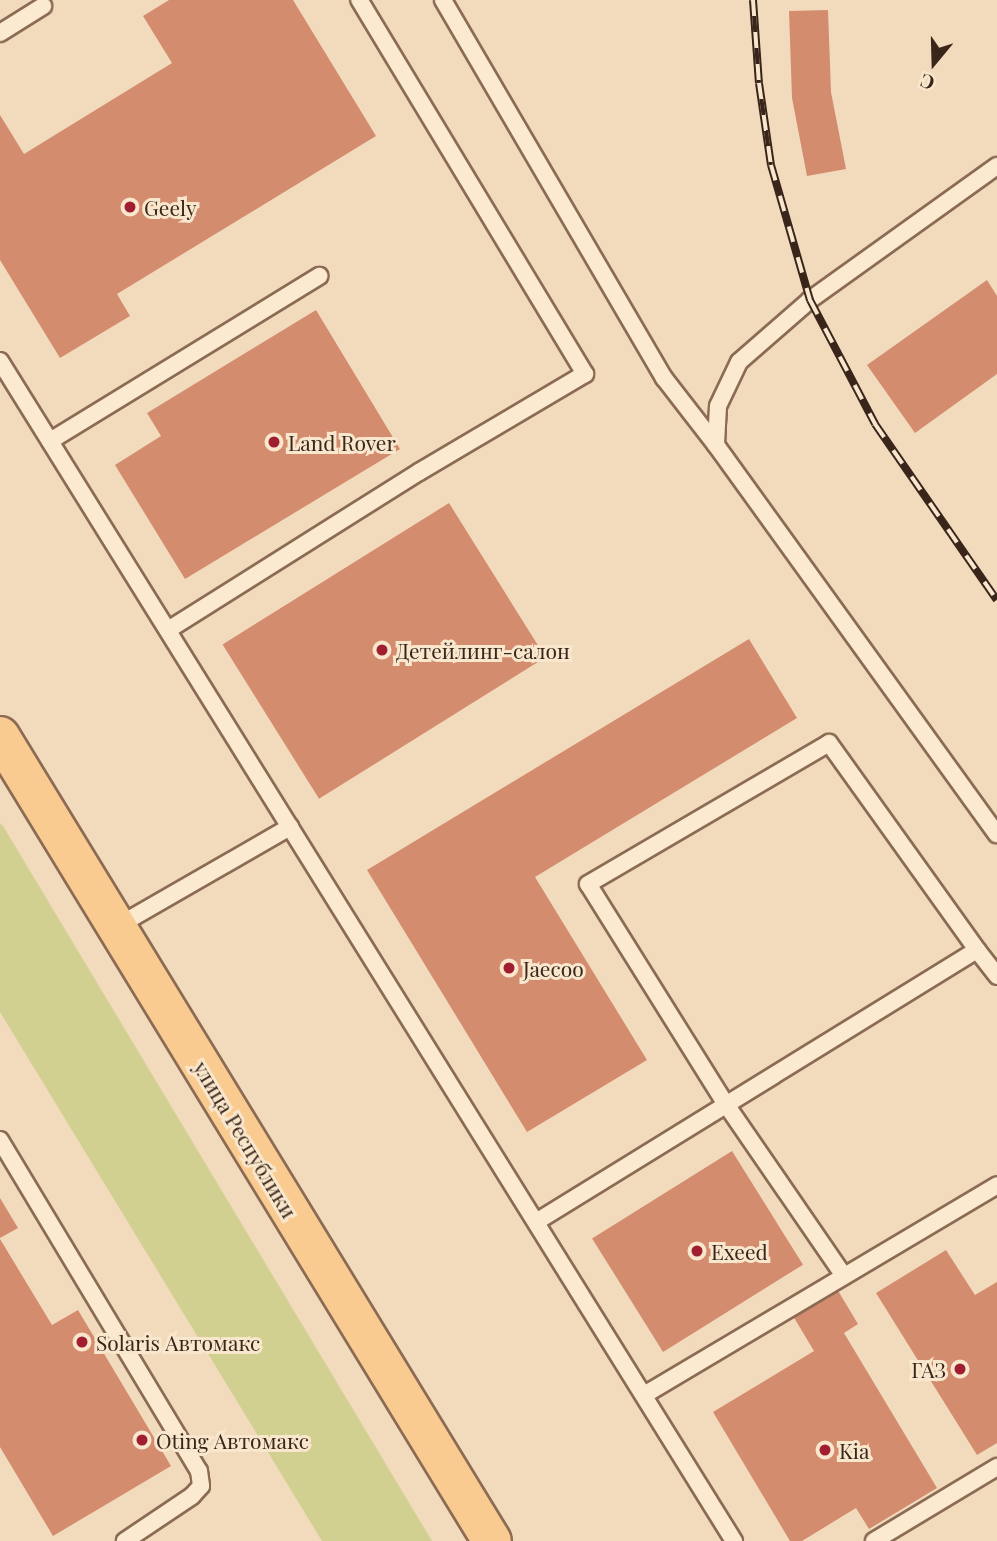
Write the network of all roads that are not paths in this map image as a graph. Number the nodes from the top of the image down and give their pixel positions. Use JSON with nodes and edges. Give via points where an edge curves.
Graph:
{"nodes":[{"id":1,"x":359,"y":0,"type":"edge"},
{"id":2,"x":443,"y":0,"type":"edge"},
{"id":3,"x":43,"y":6,"type":"dead end"},
{"id":4,"x":0,"y":33,"type":"edge"},
{"id":5,"x":997,"y":166,"type":"edge"},
{"id":6,"x":319,"y":276,"type":"dead end"},
{"id":7,"x":0,"y":361,"type":"edge"},
{"id":8,"x":50,"y":441,"type":"junction"},
{"id":9,"x":716,"y":445,"type":"junction"},
{"id":10,"x":168,"y":630,"type":"junction"},
{"id":11,"x":0,"y":736,"type":"edge"},
{"id":12,"x":290,"y":827,"type":"junction"},
{"id":13,"x":997,"y":834,"type":"edge"},
{"id":14,"x":116,"y":927,"type":"junction"},
{"id":15,"x":977,"y":950,"type":"junction"},
{"id":16,"x":997,"y":976,"type":"edge"},
{"id":17,"x":725,"y":1103,"type":"junction"},
{"id":18,"x":0,"y":1140,"type":"edge"},
{"id":19,"x":997,"y":1185,"type":"edge"},
{"id":20,"x":536,"y":1222,"type":"junction"},
{"id":21,"x":844,"y":1276,"type":"junction"},
{"id":22,"x":643,"y":1395,"type":"junction"},
{"id":23,"x":997,"y":1467,"type":"edge"},
{"id":24,"x":125,"y":1541,"type":"edge"},
{"id":25,"x":492,"y":1541,"type":"edge"},
{"id":26,"x":734,"y":1541,"type":"edge"},
{"id":27,"x":874,"y":1541,"type":"edge"}],
"edges":[{"from":1,"to":10,"type":"lane","via":[[585,374]]},
{"from":2,"to":9,"type":"lane","via":[[664,378]]},
{"from":3,"to":4,"type":"lane"},
{"from":5,"to":9,"type":"lane","via":[[810,300],[740,362],[718,406]]},
{"from":6,"to":8,"type":"lane"},
{"from":7,"to":8,"type":"lane"},
{"from":8,"to":10,"type":"lane"},
{"from":9,"to":13,"type":"lane"},
{"from":10,"to":12,"type":"lane"},
{"from":11,"to":14,"type":"main road","name":"улица Республики"},
{"from":12,"to":14,"type":"lane"},
{"from":12,"to":20,"type":"lane"},
{"from":14,"to":25,"type":"main road","name":"улица Республики"},
{"from":15,"to":16,"type":"lane"},
{"from":15,"to":17,"type":"lane"},
{"from":15,"to":17,"type":"lane","via":[[829,743],[588,884]]},
{"from":17,"to":20,"type":"lane"},
{"from":17,"to":21,"type":"lane"},
{"from":18,"to":24,"type":"lane","via":[[199,1471],[201,1486],[192,1496]]},
{"from":19,"to":21,"type":"lane"},
{"from":20,"to":22,"type":"lane"},
{"from":21,"to":22,"type":"lane"},
{"from":22,"to":26,"type":"lane"},
{"from":23,"to":27,"type":"lane"}]}
